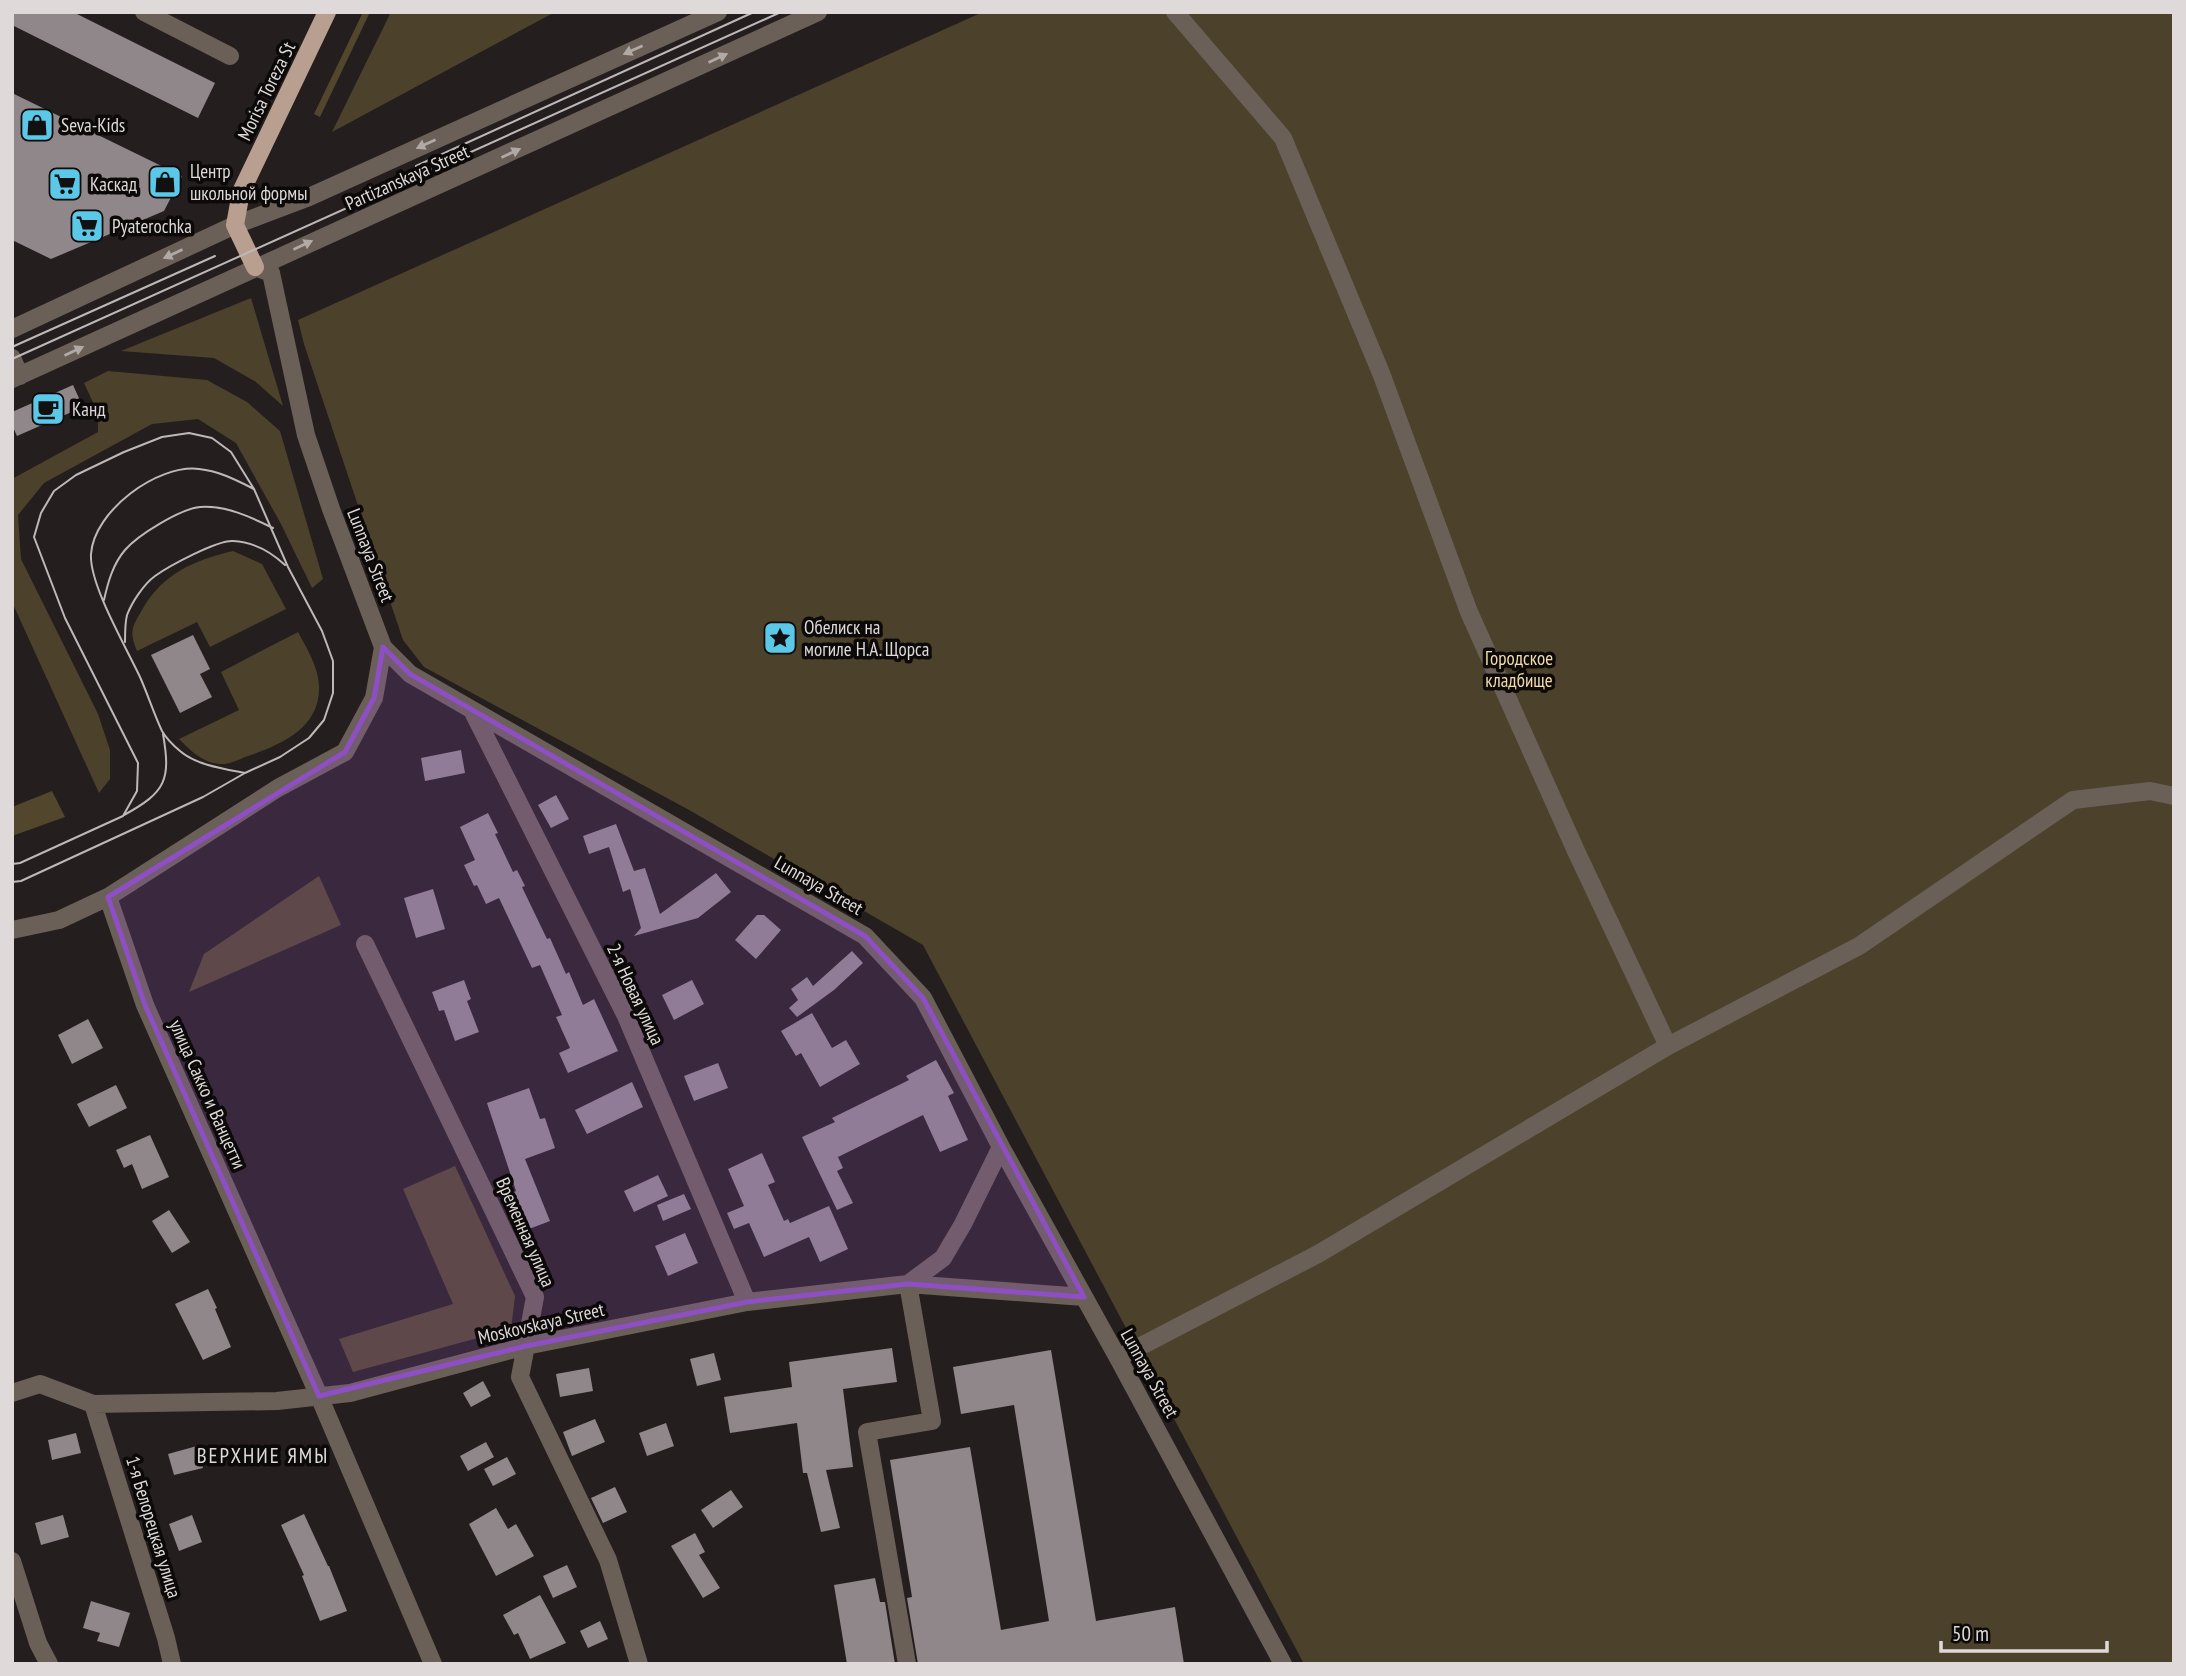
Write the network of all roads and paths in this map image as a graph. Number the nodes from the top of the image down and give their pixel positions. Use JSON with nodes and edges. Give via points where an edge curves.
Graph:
{"nodes":[{"id":1,"x":327,"y":12,"type":"edge"},
{"id":2,"x":718,"y":12,"type":"edge"},
{"id":3,"x":818,"y":12,"type":"edge"},
{"id":4,"x":1175,"y":12,"type":"edge"},
{"id":5,"x":156,"y":15,"type":"edge"},
{"id":6,"x":230,"y":56,"type":"dead end"},
{"id":7,"x":234,"y":225,"type":"junction"},
{"id":8,"x":255,"y":267,"type":"junction"},
{"id":9,"x":12,"y":330,"type":"edge"},
{"id":10,"x":12,"y":358,"type":"edge"},
{"id":11,"x":16,"y":377,"type":"edge"},
{"id":12,"x":383,"y":647,"type":"junction"},
{"id":13,"x":472,"y":711,"type":"junction"},
{"id":14,"x":2174,"y":796,"type":"edge"},
{"id":15,"x":108,"y":897,"type":"junction"},
{"id":16,"x":12,"y":930,"type":"edge"},
{"id":17,"x":365,"y":944,"type":"dead end"},
{"id":18,"x":1668,"y":1046,"type":"junction"},
{"id":19,"x":1001,"y":1147,"type":"junction"},
{"id":20,"x":908,"y":1284,"type":"junction"},
{"id":21,"x":1084,"y":1297,"type":"junction"},
{"id":22,"x":747,"y":1302,"type":"junction"},
{"id":23,"x":526,"y":1346,"type":"junction"},
{"id":24,"x":1118,"y":1358,"type":"junction"},
{"id":25,"x":12,"y":1393,"type":"edge"},
{"id":26,"x":319,"y":1396,"type":"junction"},
{"id":27,"x":93,"y":1404,"type":"junction"},
{"id":28,"x":12,"y":1561,"type":"edge"},
{"id":29,"x":49,"y":1664,"type":"edge"},
{"id":30,"x":172,"y":1664,"type":"edge"},
{"id":31,"x":433,"y":1664,"type":"edge"},
{"id":32,"x":639,"y":1664,"type":"edge"},
{"id":33,"x":907,"y":1664,"type":"edge"},
{"id":34,"x":1283,"y":1664,"type":"edge"}],
"edges":[{"from":1,"to":7,"type":"main road","name":"Morisa Toreza St","via":[[241,192]]},
{"from":2,"to":7,"type":"street","name":"Partizanskaya Street","one_way":true,"via":[[309,197]]},
{"from":8,"to":3,"type":"street","name":"Partizanskaya Street","one_way":true},
{"from":4,"to":18,"type":"street","via":[[1283,138],[1381,373],[1469,612]]},
{"from":5,"to":6,"type":"street"},
{"from":7,"to":8,"type":"main road"},
{"from":7,"to":9,"type":"street","name":"Partizanskaya Street","one_way":true},
{"from":11,"to":8,"type":"street","name":"Partizanskaya Street","one_way":true},
{"from":8,"to":12,"type":"street","name":"Lunnaya Street","via":[[271,273],[306,435]]},
{"from":10,"to":11,"type":"street"},
{"from":12,"to":13,"type":"street","name":"Lunnaya Street","via":[[410,674]]},
{"from":12,"to":15,"type":"street","via":[[374,698],[345,752],[278,788]]},
{"from":13,"to":19,"type":"street","name":"Lunnaya Street","via":[[865,936],[923,998]]},
{"from":13,"to":22,"type":"street","name":"2-я Новая улица","via":[[626,1016]]},
{"from":14,"to":18,"type":"street","via":[[2150,791],[2073,800],[1859,946]]},
{"from":15,"to":16,"type":"street","via":[[59,920]]},
{"from":15,"to":26,"type":"street","name":"улица Сакко и Ванцетти","via":[[145,1005]]},
{"from":17,"to":23,"type":"street","name":"Временная улица","via":[[535,1297]]},
{"from":18,"to":24,"type":"street","via":[[1318,1254]]},
{"from":19,"to":20,"type":"street","via":[[943,1258]]},
{"from":19,"to":21,"type":"street","name":"Lunnaya Street"},
{"from":20,"to":21,"type":"street","name":"Moskovskaya Street"},
{"from":20,"to":22,"type":"street","name":"Moskovskaya Street"},
{"from":20,"to":33,"type":"street","via":[[932,1421],[867,1432]]},
{"from":21,"to":24,"type":"street","name":"Lunnaya Street"},
{"from":22,"to":23,"type":"street","name":"Moskovskaya Street"},
{"from":23,"to":26,"type":"street","name":"Moskovskaya Street","via":[[350,1393]]},
{"from":23,"to":32,"type":"street","name":"Временная улица","via":[[520,1377],[608,1560]]},
{"from":24,"to":34,"type":"street","name":"Lunnaya Street"},
{"from":25,"to":27,"type":"street","name":"Moskovskaya Street","via":[[40,1384]]},
{"from":26,"to":27,"type":"street","name":"Moskovskaya Street","via":[[277,1401]]},
{"from":26,"to":31,"type":"street","name":"улица Сакко и Ванцетти"},
{"from":27,"to":30,"type":"street","name":"1-я Белорецкая улица"},
{"from":28,"to":29,"type":"street"}]}
